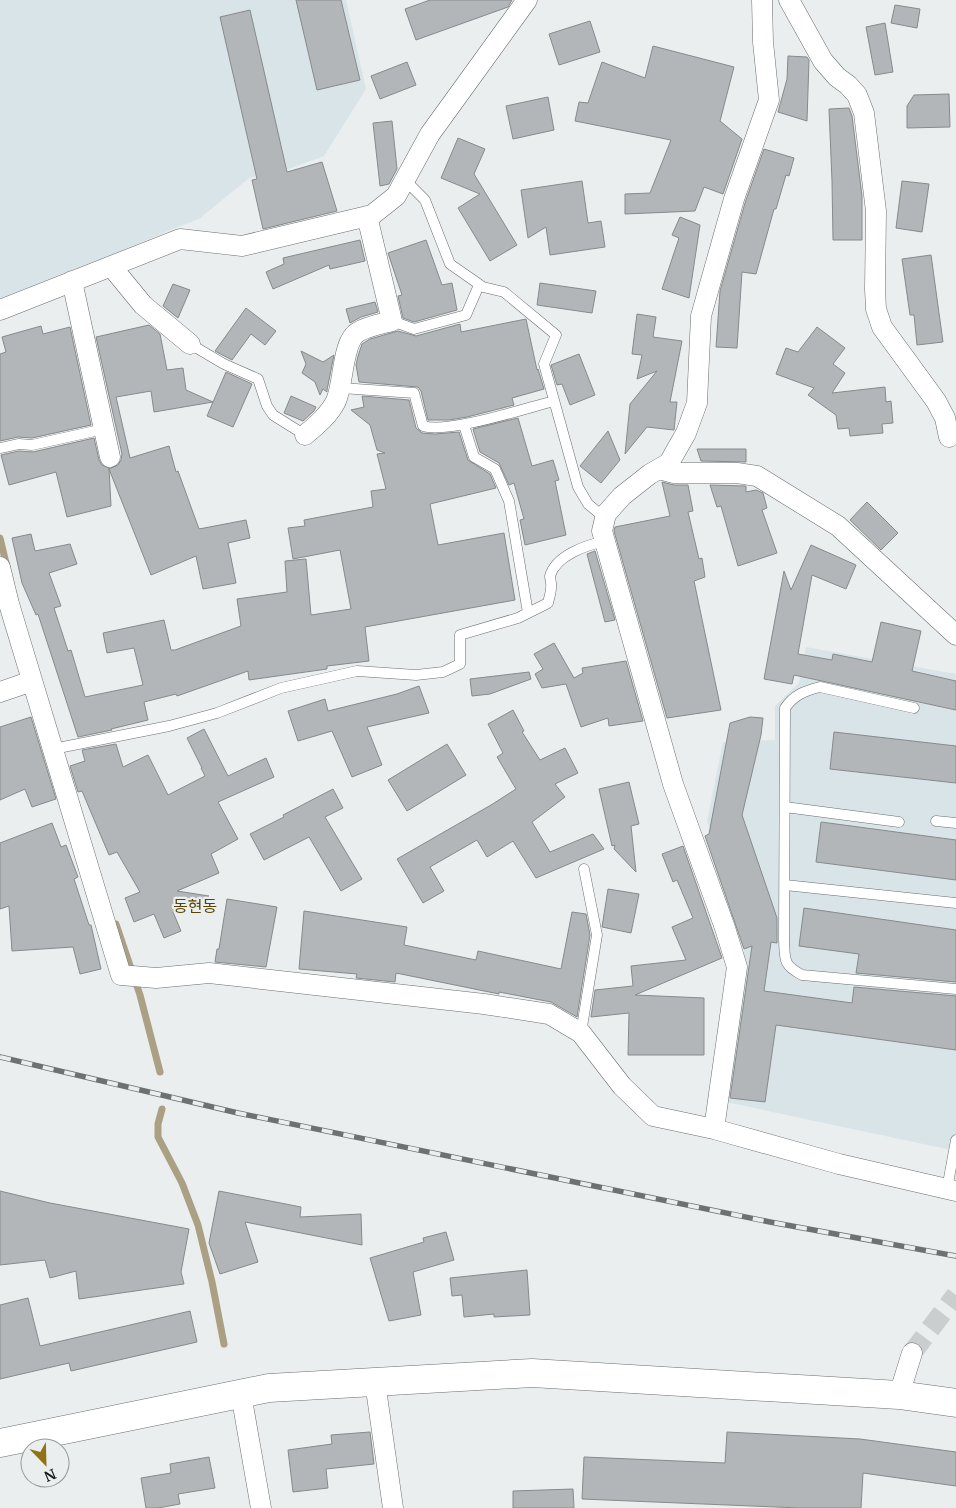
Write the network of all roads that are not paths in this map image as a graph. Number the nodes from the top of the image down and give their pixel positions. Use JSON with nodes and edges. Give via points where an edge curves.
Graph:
{"nodes":[{"id":1,"x":527,"y":0,"type":"edge"},
{"id":2,"x":762,"y":0,"type":"edge"},
{"id":3,"x":789,"y":0,"type":"edge"},
{"id":4,"x":405,"y":180,"type":"junction"},
{"id":5,"x":367,"y":216,"type":"junction"},
{"id":6,"x":111,"y":266,"type":"junction"},
{"id":7,"x":72,"y":281,"type":"junction"},
{"id":8,"x":479,"y":285,"type":"junction"},
{"id":9,"x":0,"y":310,"type":"edge"},
{"id":10,"x":392,"y":321,"type":"junction"},
{"id":11,"x":190,"y":344,"type":"joint"},
{"id":12,"x":341,"y":388,"type":"junction"},
{"id":13,"x":554,"y":401,"type":"junction"},
{"id":14,"x":464,"y":425,"type":"junction"},
{"id":15,"x":104,"y":428,"type":"junction"},
{"id":16,"x":305,"y":435,"type":"joint"},
{"id":17,"x":949,"y":438,"type":"dead end"},
{"id":18,"x":0,"y":448,"type":"edge"},
{"id":19,"x":110,"y":457,"type":"dead end"},
{"id":20,"x":659,"y":469,"type":"junction"},
{"id":21,"x":605,"y":518,"type":"junction"},
{"id":22,"x":605,"y":541,"type":"junction"},
{"id":23,"x":0,"y":567,"type":"edge"},
{"id":24,"x":528,"y":613,"type":"junction"},
{"id":25,"x":956,"y":636,"type":"edge"},
{"id":26,"x":32,"y":681,"type":"junction"},
{"id":27,"x":0,"y":692,"type":"edge"},
{"id":28,"x":914,"y":708,"type":"dead end"},
{"id":29,"x":58,"y":748,"type":"junction"},
{"id":30,"x":785,"y":808,"type":"junction"},
{"id":31,"x":936,"y":821,"type":"dead end"},
{"id":32,"x":899,"y":822,"type":"dead end"},
{"id":33,"x":956,"y":823,"type":"edge"},
{"id":34,"x":584,"y":869,"type":"dead end"},
{"id":35,"x":785,"y":885,"type":"junction"},
{"id":36,"x":956,"y":904,"type":"edge"},
{"id":37,"x":956,"y":989,"type":"edge"},
{"id":38,"x":581,"y":1033,"type":"junction"},
{"id":39,"x":714,"y":1130,"type":"junction"},
{"id":40,"x":956,"y":1140,"type":"edge"},
{"id":41,"x":952,"y":1190,"type":"edge"},
{"id":42,"x":912,"y":1354,"type":"tunnel mouth"},
{"id":43,"x":374,"y":1382,"type":"junction"},
{"id":44,"x":241,"y":1394,"type":"junction"},
{"id":45,"x":899,"y":1395,"type":"junction"},
{"id":46,"x":956,"y":1403,"type":"edge"},
{"id":47,"x":0,"y":1443,"type":"edge"},
{"id":48,"x":261,"y":1508,"type":"edge"},
{"id":49,"x":393,"y":1508,"type":"edge"}],
"edges":[{"from":1,"to":4,"type":"street","via":[[430,134]]},
{"from":2,"to":20,"type":"street","via":[[769,100],[734,199],[701,316],[697,403],[686,434],[669,463]]},
{"from":3,"to":17,"type":"street","via":[[823,61],[857,95],[864,113],[876,211],[876,309],[882,327],[936,401]]},
{"from":4,"to":5,"type":"street","via":[[396,196]]},
{"from":4,"to":8,"type":"lane","via":[[425,200],[450,264]]},
{"from":5,"to":6,"type":"street","via":[[242,246],[180,239]]},
{"from":5,"to":10,"type":"street"},
{"from":6,"to":7,"type":"street"},
{"from":6,"to":11,"type":"street","via":[[143,304]]},
{"from":7,"to":9,"type":"street"},
{"from":7,"to":15,"type":"street"},
{"from":8,"to":10,"type":"lane","via":[[466,315],[414,329]]},
{"from":8,"to":13,"type":"lane","via":[[504,292],[556,335],[544,364]]},
{"from":10,"to":12,"type":"street","via":[[358,332],[351,338]]},
{"from":11,"to":16,"type":"lane","via":[[258,380],[273,415]]},
{"from":12,"to":14,"type":"lane","via":[[414,393],[424,426]]},
{"from":12,"to":16,"type":"street","via":[[322,421]]},
{"from":13,"to":14,"type":"lane"},
{"from":13,"to":21,"type":"lane","via":[[578,487],[588,504]]},
{"from":14,"to":24,"type":"lane","via":[[474,458],[495,469],[509,501]]},
{"from":15,"to":18,"type":"lane","via":[[32,445]]},
{"from":15,"to":19,"type":"street"},
{"from":20,"to":21,"type":"street","via":[[622,496]]},
{"from":20,"to":25,"type":"street","via":[[674,473],[757,476],[838,526]]},
{"from":21,"to":22,"type":"street","via":[[602,531]]},
{"from":22,"to":24,"type":"lane","via":[[573,551],[558,564],[550,576],[548,603]]},
{"from":22,"to":39,"type":"street","via":[[673,784],[736,967]]},
{"from":23,"to":26,"type":"street"},
{"from":24,"to":29,"type":"lane","via":[[460,635],[460,664],[443,672],[416,675],[357,671],[281,688],[217,713],[169,726]]},
{"from":26,"to":27,"type":"street"},
{"from":26,"to":29,"type":"street"},
{"from":28,"to":30,"type":"lane","via":[[820,687],[804,690],[791,699],[785,708]]},
{"from":29,"to":38,"type":"street","via":[[121,975],[156,978],[209,973],[484,1004],[549,1014]]},
{"from":30,"to":32,"type":"lane"},
{"from":30,"to":35,"type":"lane"},
{"from":31,"to":33,"type":"lane"},
{"from":34,"to":38,"type":"lane","via":[[597,935]]},
{"from":35,"to":36,"type":"lane"},
{"from":35,"to":37,"type":"lane","via":[[785,958],[790,969],[802,975]]},
{"from":38,"to":39,"type":"street","via":[[622,1086],[653,1116]]},
{"from":39,"to":41,"type":"street"},
{"from":40,"to":41,"type":"lane"},
{"from":42,"to":45,"type":"street"},
{"from":43,"to":44,"type":"main road","via":[[269,1388]]},
{"from":43,"to":45,"type":"main road","via":[[532,1373]]},
{"from":43,"to":49,"type":"street"},
{"from":44,"to":47,"type":"main road"},
{"from":44,"to":48,"type":"street"},
{"from":45,"to":46,"type":"main road"}]}
